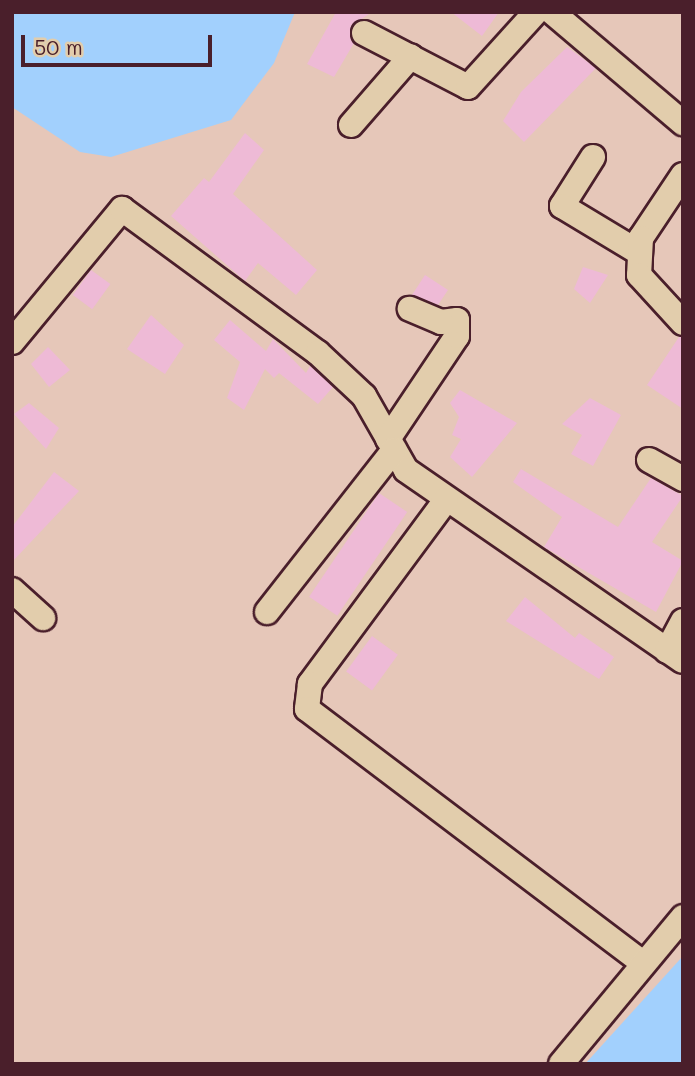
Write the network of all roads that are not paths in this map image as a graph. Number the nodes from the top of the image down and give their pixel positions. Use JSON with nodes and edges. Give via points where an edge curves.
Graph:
{"nodes":[{"id":1,"x":536,"y":12,"type":"edge"},
{"id":2,"x":552,"y":12,"type":"edge"},
{"id":3,"x":364,"y":33,"type":"dead end"},
{"id":4,"x":411,"y":56,"type":"junction"},
{"id":5,"x":683,"y":122,"type":"edge"},
{"id":6,"x":351,"y":125,"type":"dead end"},
{"id":7,"x":593,"y":158,"type":"dead end"},
{"id":8,"x":683,"y":175,"type":"edge"},
{"id":9,"x":640,"y":253,"type":"junction"},
{"id":10,"x":410,"y":309,"type":"dead end"},
{"id":11,"x":683,"y":323,"type":"edge"},
{"id":12,"x":12,"y":342,"type":"edge"},
{"id":13,"x":391,"y":445,"type":"junction"},
{"id":14,"x":649,"y":460,"type":"dead end"},
{"id":15,"x":683,"y":479,"type":"edge"},
{"id":16,"x":446,"y":500,"type":"junction"},
{"id":17,"x":12,"y":590,"type":"edge"},
{"id":18,"x":267,"y":612,"type":"dead end"},
{"id":19,"x":43,"y":618,"type":"dead end"},
{"id":20,"x":683,"y":621,"type":"edge"},
{"id":21,"x":675,"y":656,"type":"edge"},
{"id":22,"x":683,"y":917,"type":"edge"},
{"id":23,"x":641,"y":962,"type":"junction"},
{"id":24,"x":561,"y":1064,"type":"edge"}],
"edges":[{"from":1,"to":4,"type":"street","via":[[468,87]]},
{"from":2,"to":5,"type":"street"},
{"from":3,"to":4,"type":"street"},
{"from":4,"to":6,"type":"street"},
{"from":7,"to":9,"type":"street","via":[[562,206]]},
{"from":8,"to":9,"type":"street","via":[[641,238]]},
{"from":9,"to":11,"type":"street","via":[[639,275]]},
{"from":10,"to":13,"type":"street","via":[[441,322],[457,320],[457,336]]},
{"from":12,"to":13,"type":"street","via":[[122,209],[318,353],[364,397]]},
{"from":13,"to":16,"type":"street","via":[[406,470]]},
{"from":13,"to":18,"type":"street"},
{"from":14,"to":15,"type":"street"},
{"from":16,"to":21,"type":"street"},
{"from":16,"to":23,"type":"street","via":[[310,684],[307,709]]},
{"from":17,"to":19,"type":"street"},
{"from":20,"to":21,"type":"street"},
{"from":22,"to":23,"type":"street"},
{"from":23,"to":24,"type":"street"}]}
